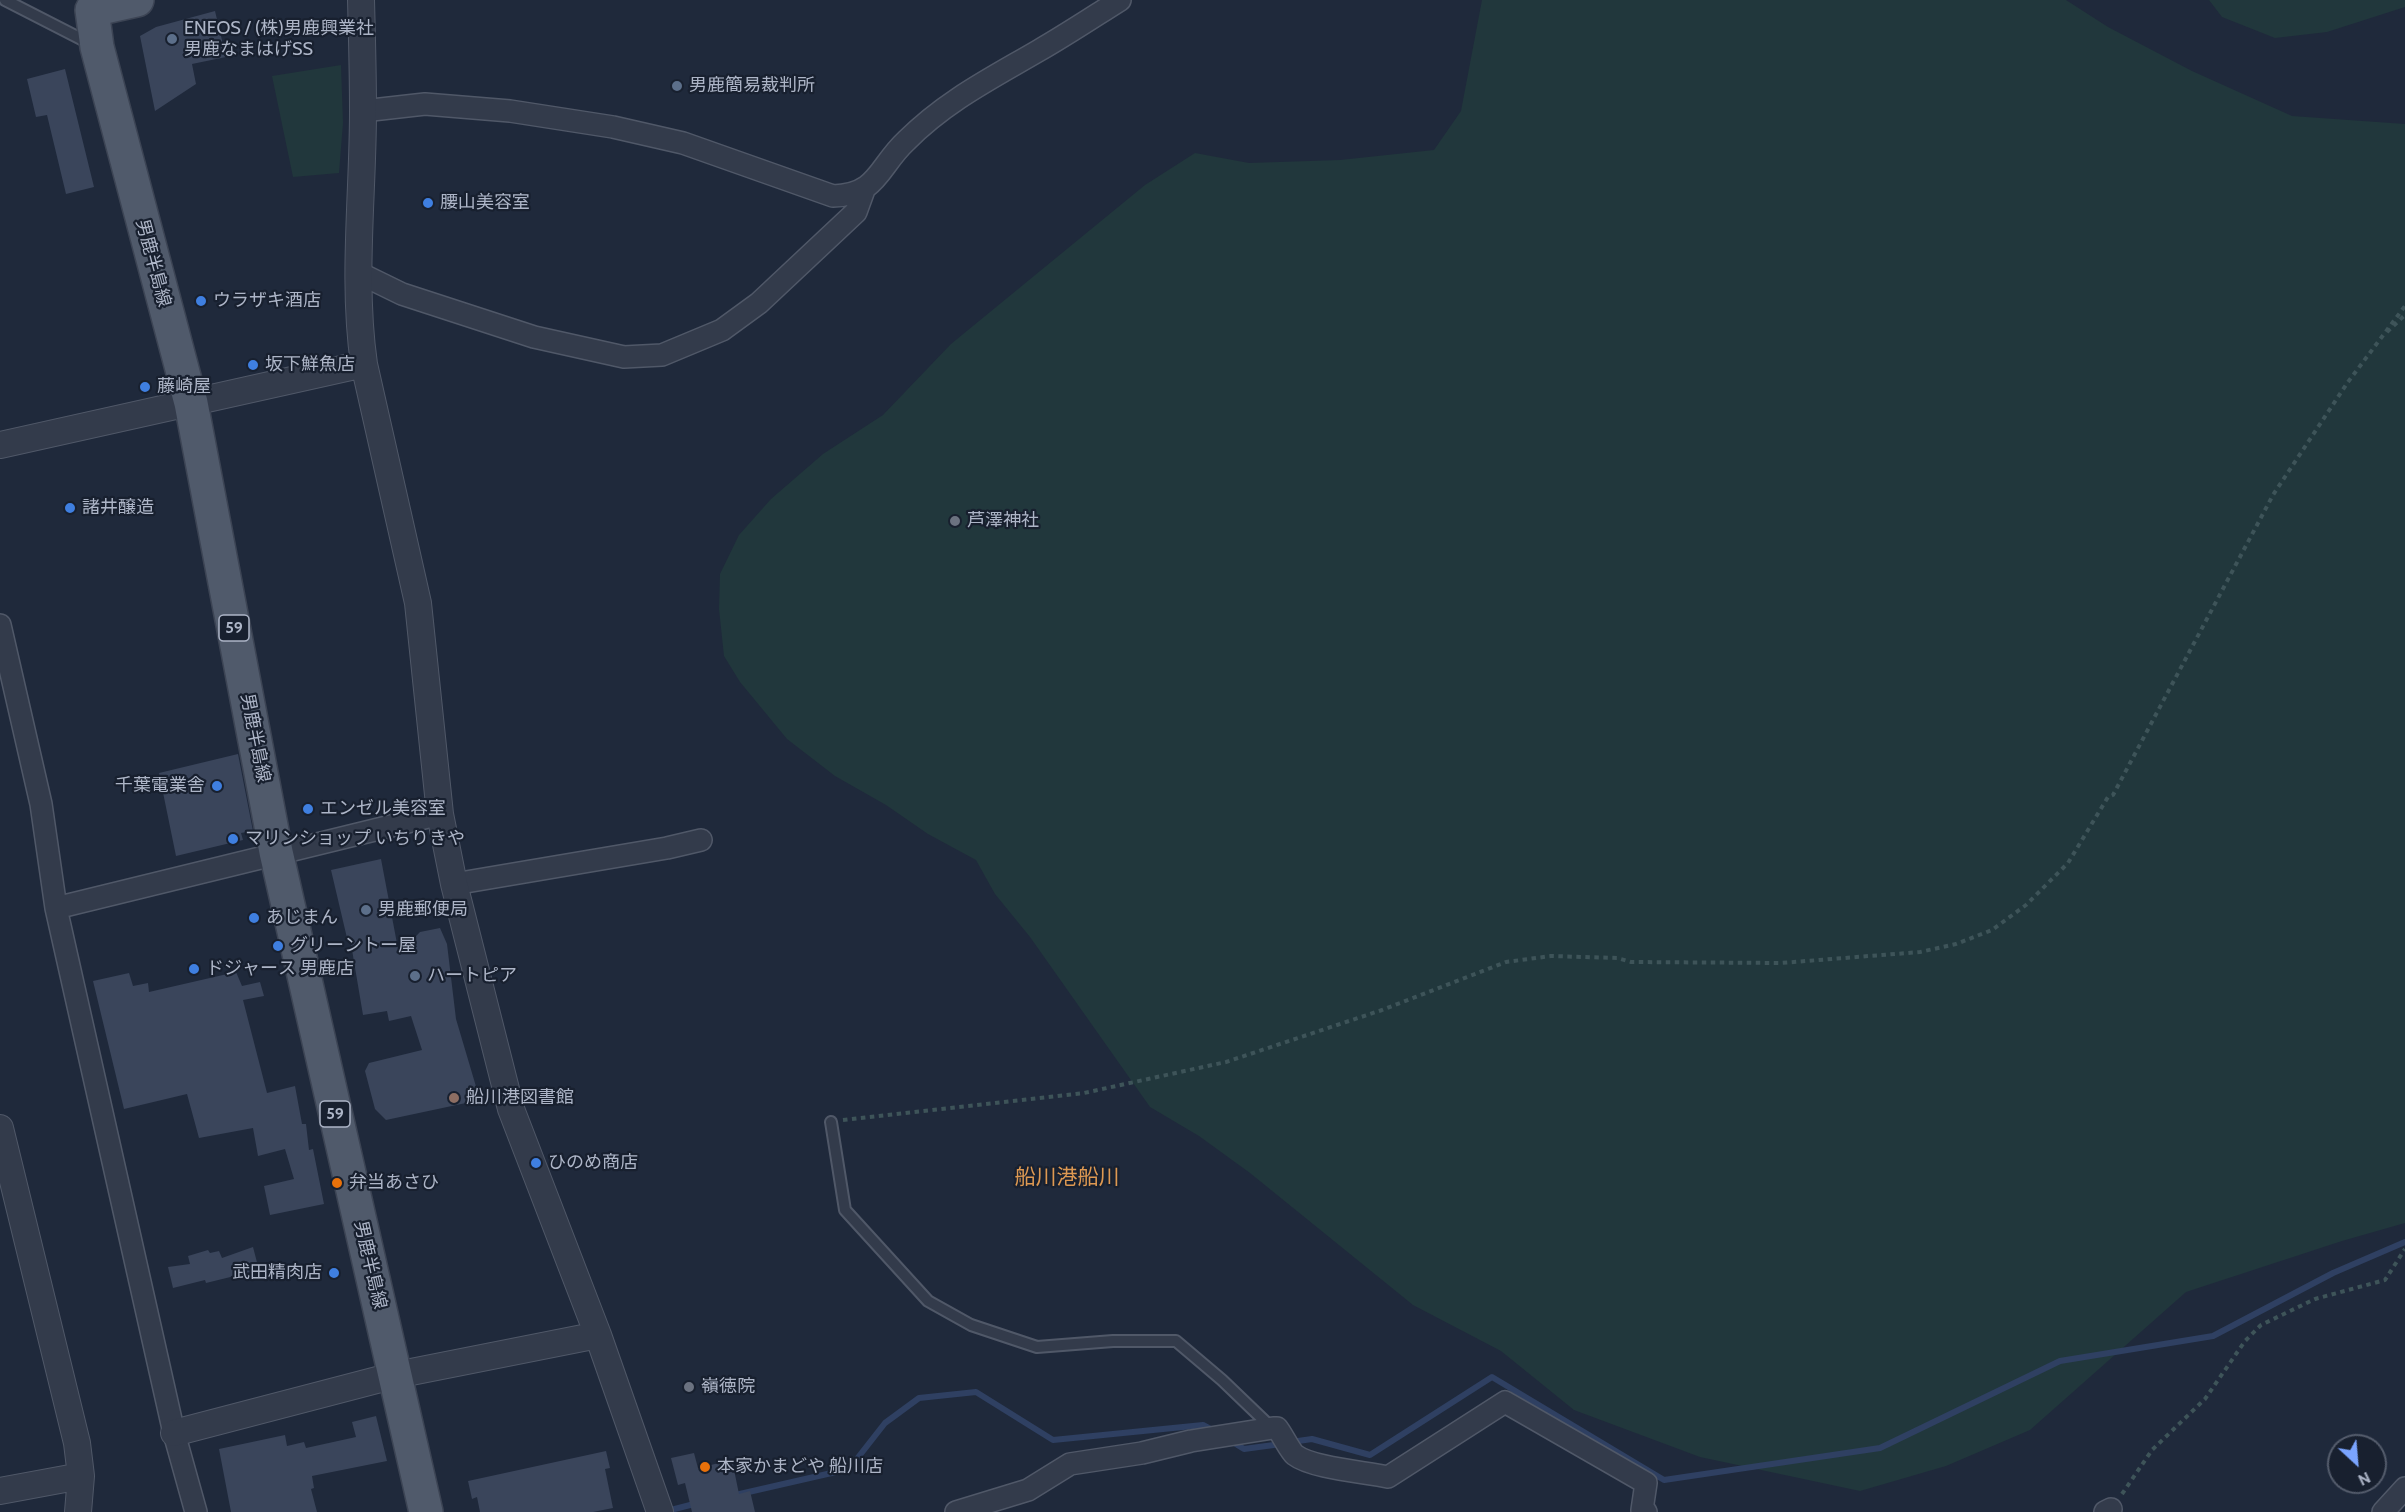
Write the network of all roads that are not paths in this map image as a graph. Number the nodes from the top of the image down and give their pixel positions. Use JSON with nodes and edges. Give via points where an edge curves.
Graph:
{"nodes":[{"id":1,"x":5,"y":0,"type":"edge"},
{"id":2,"x":137,"y":0,"type":"edge"},
{"id":3,"x":361,"y":0,"type":"edge"},
{"id":4,"x":1120,"y":0,"type":"edge"},
{"id":5,"x":91,"y":5,"type":"edge"},
{"id":6,"x":97,"y":47,"type":"junction"},
{"id":7,"x":363,"y":111,"type":"junction"},
{"id":8,"x":864,"y":190,"type":"junction"},
{"id":9,"x":357,"y":272,"type":"junction"},
{"id":10,"x":364,"y":364,"type":"junction"},
{"id":11,"x":191,"y":403,"type":"junction"},
{"id":12,"x":0,"y":445,"type":"edge"},
{"id":13,"x":0,"y":625,"type":"edge"},
{"id":14,"x":440,"y":813,"type":"junction"},
{"id":15,"x":701,"y":840,"type":"dead end"},
{"id":16,"x":276,"y":852,"type":"junction"},
{"id":17,"x":454,"y":884,"type":"junction"},
{"id":18,"x":56,"y":908,"type":"junction"},
{"id":19,"x":831,"y":1122,"type":"road end"},
{"id":20,"x":0,"y":1128,"type":"edge"},
{"id":21,"x":598,"y":1335,"type":"junction"},
{"id":22,"x":396,"y":1375,"type":"junction"},
{"id":23,"x":1273,"y":1428,"type":"junction"},
{"id":24,"x":174,"y":1433,"type":"junction"},
{"id":25,"x":81,"y":1476,"type":"junction"},
{"id":26,"x":2405,"y":1488,"type":"edge"},
{"id":27,"x":0,"y":1491,"type":"edge"},
{"id":28,"x":78,"y":1512,"type":"edge"},
{"id":29,"x":196,"y":1512,"type":"edge"},
{"id":30,"x":426,"y":1512,"type":"edge"},
{"id":31,"x":660,"y":1512,"type":"edge"},
{"id":32,"x":956,"y":1512,"type":"edge"},
{"id":33,"x":1646,"y":1512,"type":"edge"},
{"id":34,"x":2383,"y":1512,"type":"edge"}],
"edges":[{"from":1,"to":6,"type":"lane"},
{"from":2,"to":5,"type":"main road","name":"男鹿半島線","number":"59"},
{"from":3,"to":7,"type":"street"},
{"from":4,"to":8,"type":"street","via":[[952,100],[905,141]]},
{"from":5,"to":6,"type":"main road","name":"男鹿半島線","number":"59"},
{"from":6,"to":11,"type":"main road","name":"男鹿半島線","number":"59"},
{"from":7,"to":8,"type":"street","via":[[424,104],[544,116],[683,143],[833,196]]},
{"from":7,"to":9,"type":"street"},
{"from":8,"to":9,"type":"street","via":[[856,212],[759,303],[722,330],[662,355],[624,357],[534,337],[402,294]]},
{"from":9,"to":10,"type":"street"},
{"from":10,"to":11,"type":"street"},
{"from":10,"to":14,"type":"street","via":[[418,603]]},
{"from":11,"to":12,"type":"street"},
{"from":11,"to":16,"type":"main road","name":"男鹿半島線","number":"59"},
{"from":13,"to":18,"type":"street","via":[[41,804]]},
{"from":14,"to":16,"type":"street"},
{"from":14,"to":17,"type":"street"},
{"from":15,"to":17,"type":"street"},
{"from":16,"to":18,"type":"street"},
{"from":16,"to":22,"type":"main road","name":"男鹿半島線","number":"59"},
{"from":17,"to":21,"type":"street","via":[[511,1109]]},
{"from":18,"to":24,"type":"street"},
{"from":19,"to":23,"type":"lane","via":[[845,1210],[928,1301],[971,1325],[1037,1347],[1176,1341]]},
{"from":20,"to":25,"type":"street","via":[[71,1416]]},
{"from":21,"to":22,"type":"street"},
{"from":21,"to":31,"type":"street"},
{"from":22,"to":24,"type":"street"},
{"from":22,"to":30,"type":"main road","name":"男鹿半島線","number":"59"},
{"from":23,"to":32,"type":"street","via":[[1070,1464],[1028,1490]]},
{"from":23,"to":33,"type":"street","via":[[1285,1438],[1293,1454],[1310,1462],[1388,1477],[1505,1402],[1646,1483],[1642,1510]]},
{"from":24,"to":29,"type":"street"},
{"from":25,"to":27,"type":"street"},
{"from":25,"to":28,"type":"street"},
{"from":26,"to":34,"type":"street"}]}
